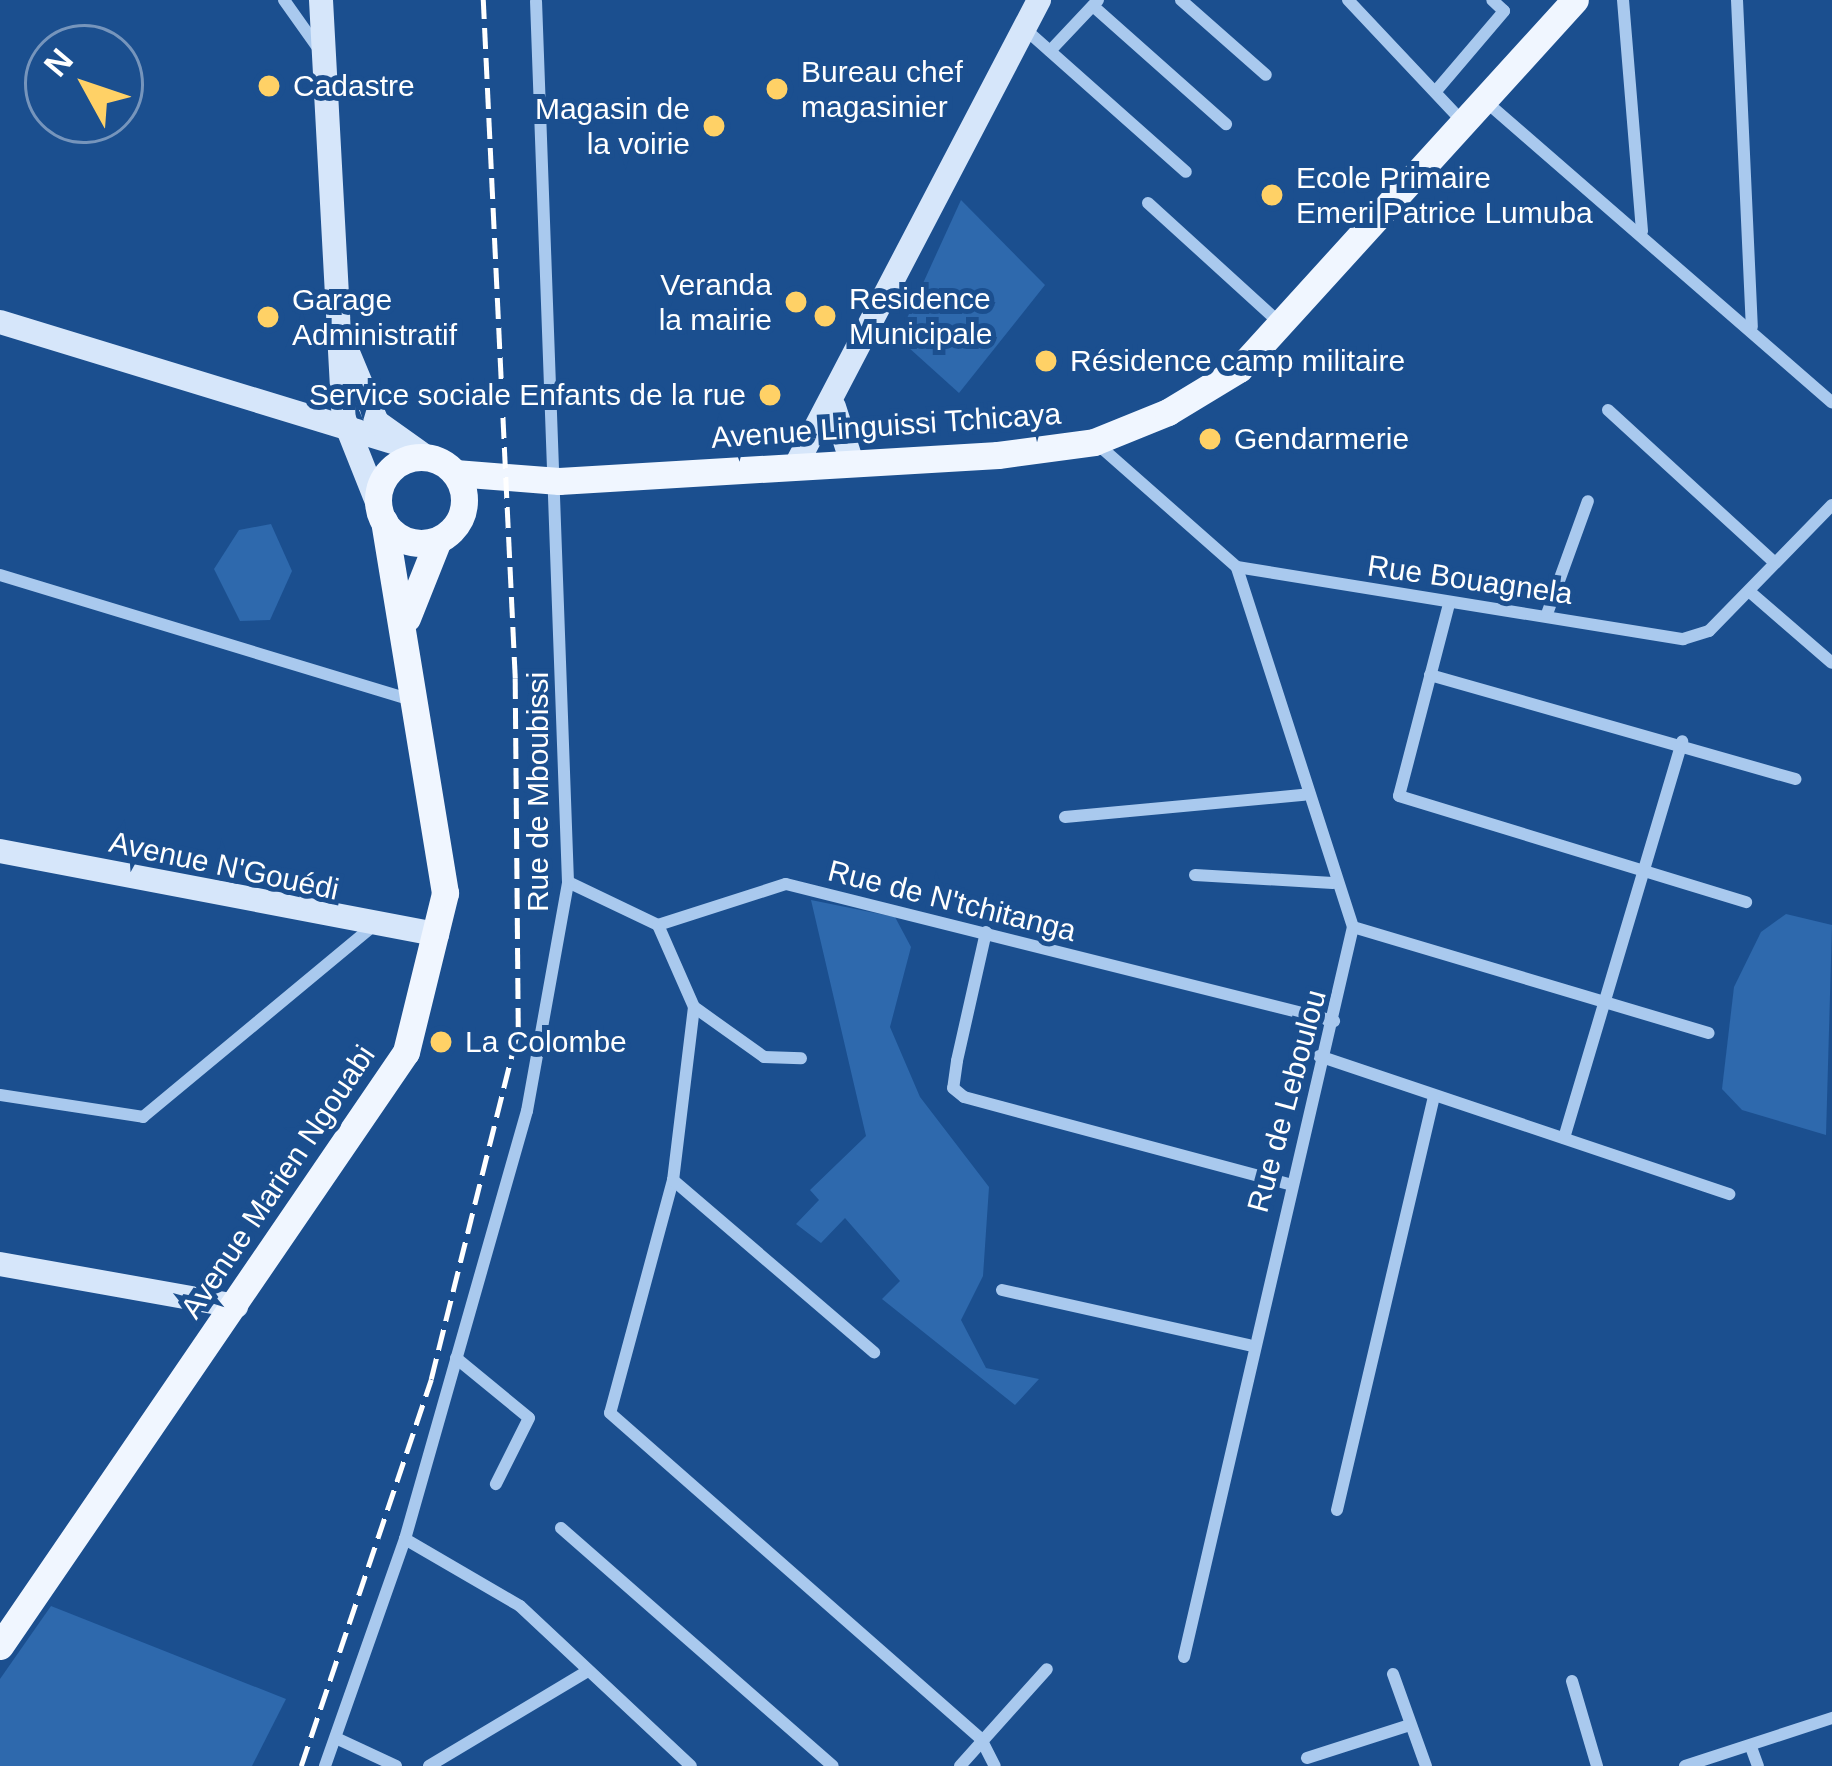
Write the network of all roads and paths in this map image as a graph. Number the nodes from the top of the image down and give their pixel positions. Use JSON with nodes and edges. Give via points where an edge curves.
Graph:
{"nodes":[{"id":1,"x":284,"y":0,"type":"edge"},
{"id":2,"x":321,"y":0,"type":"edge"},
{"id":3,"x":1039,"y":0,"type":"edge"},
{"id":4,"x":1181,"y":0,"type":"edge"},
{"id":5,"x":1348,"y":0,"type":"edge"},
{"id":6,"x":1492,"y":0,"type":"edge"},
{"id":7,"x":1575,"y":0,"type":"edge"},
{"id":8,"x":1623,"y":0,"type":"edge"},
{"id":9,"x":1737,"y":0,"type":"edge"},
{"id":10,"x":536,"y":2,"type":"edge"},
{"id":11,"x":1096,"y":3,"type":"edge"},
{"id":12,"x":1025,"y":29,"type":"junction"},
{"id":13,"x":1050,"y":51,"type":"junction"},
{"id":14,"x":322,"y":55,"type":"junction"},
{"id":15,"x":1266,"y":75,"type":"dead end"},
{"id":16,"x":1436,"y":91,"type":"junction"},
{"id":17,"x":1484,"y":99,"type":"junction"},
{"id":18,"x":1463,"y":122,"type":"junction"},
{"id":19,"x":1226,"y":124,"type":"dead end"},
{"id":20,"x":1186,"y":172,"type":"dead end"},
{"id":21,"x":1148,"y":203,"type":"dead end"},
{"id":22,"x":1642,"y":232,"type":"junction"},
{"id":23,"x":0,"y":322,"type":"edge"},
{"id":24,"x":1281,"y":323,"type":"junction"},
{"id":25,"x":1752,"y":327,"type":"junction"},
{"id":26,"x":345,"y":362,"type":"junction"},
{"id":27,"x":1832,"y":402,"type":"edge"},
{"id":28,"x":834,"y":407,"type":"junction"},
{"id":29,"x":297,"y":410,"type":"junction"},
{"id":30,"x":1608,"y":410,"type":"dead end"},
{"id":31,"x":344,"y":419,"type":"junction"},
{"id":32,"x":1094,"y":442,"type":"junction"},
{"id":33,"x":398,"y":443,"type":"junction"},
{"id":34,"x":426,"y":457,"type":"junction"},
{"id":35,"x":360,"y":460,"type":"junction"},
{"id":36,"x":852,"y":464,"type":"junction"},
{"id":37,"x":795,"y":467,"type":"junction"},
{"id":38,"x":455,"y":472,"type":"junction"},
{"id":39,"x":560,"y":481,"type":"junction"},
{"id":40,"x":524,"y":482,"type":"junction"},
{"id":41,"x":1588,"y":501,"type":"dead end"},
{"id":42,"x":1832,"y":506,"type":"edge"},
{"id":43,"x":381,"y":514,"type":"junction"},
{"id":44,"x":460,"y":518,"type":"junction"},
{"id":45,"x":437,"y":540,"type":"junction"},
{"id":46,"x":1775,"y":563,"type":"junction"},
{"id":47,"x":1237,"y":567,"type":"junction"},
{"id":48,"x":0,"y":575,"type":"edge"},
{"id":49,"x":1750,"y":592,"type":"junction"},
{"id":50,"x":1449,"y":604,"type":"junction"},
{"id":51,"x":1546,"y":614,"type":"junction"},
{"id":52,"x":405,"y":628,"type":"junction"},
{"id":53,"x":1832,"y":663,"type":"edge"},
{"id":54,"x":1430,"y":674,"type":"junction"},
{"id":55,"x":415,"y":700,"type":"junction"},
{"id":56,"x":1682,"y":741,"type":"junction"},
{"id":57,"x":1795,"y":779,"type":"dead end"},
{"id":58,"x":1304,"y":795,"type":"junction"},
{"id":59,"x":1065,"y":817,"type":"dead end"},
{"id":60,"x":0,"y":851,"type":"edge"},
{"id":61,"x":1195,"y":875,"type":"dead end"},
{"id":62,"x":1635,"y":877,"type":"junction"},
{"id":63,"x":568,"y":882,"type":"junction"},
{"id":64,"x":1334,"y":883,"type":"junction"},
{"id":65,"x":1746,"y":902,"type":"dead end"},
{"id":66,"x":658,"y":925,"type":"junction"},
{"id":67,"x":372,"y":927,"type":"junction"},
{"id":68,"x":1353,"y":927,"type":"junction"},
{"id":69,"x":986,"y":932,"type":"junction"},
{"id":70,"x":437,"y":934,"type":"junction"},
{"id":71,"x":1599,"y":1004,"type":"junction"},
{"id":72,"x":694,"y":1007,"type":"junction"},
{"id":73,"x":1334,"y":1021,"type":"junction"},
{"id":74,"x":1709,"y":1033,"type":"dead end"},
{"id":75,"x":1319,"y":1056,"type":"junction"},
{"id":76,"x":801,"y":1058,"type":"dead end"},
{"id":77,"x":0,"y":1095,"type":"edge"},
{"id":78,"x":1434,"y":1098,"type":"junction"},
{"id":79,"x":1564,"y":1138,"type":"junction"},
{"id":80,"x":673,"y":1180,"type":"junction"},
{"id":81,"x":1289,"y":1184,"type":"junction"},
{"id":82,"x":1729,"y":1194,"type":"dead end"},
{"id":83,"x":0,"y":1264,"type":"edge"},
{"id":84,"x":1002,"y":1290,"type":"dead end"},
{"id":85,"x":236,"y":1306,"type":"junction"},
{"id":86,"x":1250,"y":1345,"type":"junction"},
{"id":87,"x":874,"y":1352,"type":"dead end"},
{"id":88,"x":456,"y":1358,"type":"junction"},
{"id":89,"x":496,"y":1484,"type":"dead end"},
{"id":90,"x":1336,"y":1510,"type":"dead end"},
{"id":91,"x":561,"y":1528,"type":"dead end"},
{"id":92,"x":405,"y":1539,"type":"junction"},
{"id":93,"x":0,"y":1646,"type":"edge"},
{"id":94,"x":1184,"y":1657,"type":"dead end"},
{"id":95,"x":1047,"y":1669,"type":"dead end"},
{"id":96,"x":588,"y":1671,"type":"junction"},
{"id":97,"x":1393,"y":1674,"type":"dead end"},
{"id":98,"x":1573,"y":1681,"type":"dead end"},
{"id":99,"x":1832,"y":1718,"type":"edge"},
{"id":100,"x":1410,"y":1725,"type":"junction"},
{"id":101,"x":338,"y":1739,"type":"junction"},
{"id":102,"x":981,"y":1739,"type":"junction"},
{"id":103,"x":1751,"y":1747,"type":"junction"},
{"id":104,"x":1306,"y":1758,"type":"dead end"},
{"id":105,"x":456,"y":1761,"type":"edge"},
{"id":106,"x":325,"y":1766,"type":"edge"},
{"id":107,"x":396,"y":1766,"type":"edge"},
{"id":108,"x":429,"y":1766,"type":"edge"},
{"id":109,"x":691,"y":1766,"type":"edge"},
{"id":110,"x":833,"y":1766,"type":"edge"},
{"id":111,"x":960,"y":1766,"type":"edge"},
{"id":112,"x":995,"y":1766,"type":"edge"},
{"id":113,"x":1426,"y":1766,"type":"edge"},
{"id":114,"x":1597,"y":1766,"type":"edge"},
{"id":115,"x":1685,"y":1766,"type":"edge"},
{"id":116,"x":1758,"y":1766,"type":"edge"}],
"edges":[{"from":1,"to":14,"type":"street"},
{"from":2,"to":14,"type":"street","name":"Avenue Marien Ngouabi"},
{"from":3,"to":12,"type":"street"},
{"from":4,"to":15,"type":"street"},
{"from":5,"to":16,"type":"street"},
{"from":6,"to":16,"type":"street","via":[[1504,11]]},
{"from":7,"to":17,"type":"main road","name":"Avenue Linguissi Tchicaya"},
{"from":8,"to":22,"type":"street"},
{"from":9,"to":25,"type":"street"},
{"from":10,"to":39,"type":"street","name":"Rue de Mboubissi"},
{"from":11,"to":13,"type":"street"},
{"from":11,"to":19,"type":"street"},
{"from":12,"to":13,"type":"street"},
{"from":12,"to":28,"type":"street"},
{"from":13,"to":20,"type":"street"},
{"from":14,"to":26,"type":"street","name":"Avenue Marien Ngouabi","via":[[326,221]]},
{"from":16,"to":18,"type":"street"},
{"from":17,"to":18,"type":"main road","name":"Avenue Linguissi Tchicaya"},
{"from":17,"to":22,"type":"street"},
{"from":18,"to":24,"type":"main road","name":"Avenue Linguissi Tchicaya"},
{"from":21,"to":24,"type":"street"},
{"from":22,"to":25,"type":"street"},
{"from":23,"to":29,"type":"street"},
{"from":24,"to":32,"type":"main road","name":"Avenue Linguissi Tchicaya","via":[[1205,394]]},
{"from":25,"to":27,"type":"street"},
{"from":26,"to":29,"type":"street"},
{"from":26,"to":31,"type":"street","name":"Avenue Marien Ngouabi"},
{"from":26,"to":33,"type":"street","name":"Avenue Marien Ngouabi"},
{"from":28,"to":36,"type":"street"},
{"from":28,"to":37,"type":"street"},
{"from":29,"to":31,"type":"street"},
{"from":29,"to":35,"type":"street","name":"Avenue Marien Ngouabi"},
{"from":30,"to":46,"type":"street"},
{"from":31,"to":33,"type":"street"},
{"from":31,"to":35,"type":"street","name":"Avenue Marien Ngouabi"},
{"from":32,"to":36,"type":"main road","name":"Avenue Linguissi Tchicaya"},
{"from":32,"to":47,"type":"street"},
{"from":33,"to":34,"type":"street"},
{"from":34,"to":38,"type":"main road"},
{"from":34,"to":43,"type":"main road","via":[[395,466]]},
{"from":35,"to":43,"type":"street","name":"Avenue Marien Ngouabi"},
{"from":36,"to":37,"type":"main road","name":"Avenue Linguissi Tchicaya"},
{"from":37,"to":39,"type":"main road","name":"Avenue Linguissi Tchicaya"},
{"from":38,"to":40,"type":"main road"},
{"from":38,"to":44,"type":"main road"},
{"from":39,"to":40,"type":"main road","name":"Avenue Linguissi Tchicaya"},
{"from":39,"to":63,"type":"street","name":"Rue de Mboubissi"},
{"from":40,"to":44,"type":"main road"},
{"from":41,"to":51,"type":"street"},
{"from":42,"to":46,"type":"street","name":"Rue Bouagnela"},
{"from":43,"to":45,"type":"main road","via":[[406,541]]},
{"from":43,"to":52,"type":"main road","name":"Avenue Marien Ngouabi"},
{"from":44,"to":45,"type":"main road"},
{"from":45,"to":52,"type":"main road","name":"Avenue Marien Ngouabi"},
{"from":46,"to":49,"type":"street","name":"Rue Bouagnela"},
{"from":47,"to":50,"type":"street","name":"Rue Bouagnela"},
{"from":47,"to":58,"type":"street"},
{"from":48,"to":55,"type":"street"},
{"from":49,"to":51,"type":"street","name":"Rue Bouagnela","via":[[1683,639]]},
{"from":49,"to":53,"type":"street"},
{"from":50,"to":51,"type":"street","name":"Rue Bouagnela"},
{"from":50,"to":54,"type":"street"},
{"from":52,"to":55,"type":"main road","name":"Avenue Marien Ngouabi"},
{"from":54,"to":56,"type":"street"},
{"from":54,"to":62,"type":"street","via":[[1399,796]]},
{"from":55,"to":70,"type":"main road","name":"Avenue Marien Ngouabi","via":[[436,792]]},
{"from":56,"to":57,"type":"street"},
{"from":56,"to":62,"type":"street"},
{"from":58,"to":59,"type":"street"},
{"from":58,"to":64,"type":"street"},
{"from":60,"to":67,"type":"street","name":"Avenue N'Gouédi"},
{"from":61,"to":64,"type":"street"},
{"from":62,"to":65,"type":"street"},
{"from":62,"to":71,"type":"street"},
{"from":63,"to":66,"type":"street"},
{"from":63,"to":88,"type":"street","name":"Rue de Mboubissi","via":[[543,1044]]},
{"from":64,"to":68,"type":"street"},
{"from":66,"to":69,"type":"street","name":"Rue de N'tchitanga","via":[[786,884]]},
{"from":66,"to":72,"type":"street"},
{"from":67,"to":70,"type":"street","name":"Avenue N'Gouédi"},
{"from":67,"to":77,"type":"street","via":[[143,1117]]},
{"from":68,"to":71,"type":"street"},
{"from":68,"to":73,"type":"street","name":"Rue de Leboulou"},
{"from":69,"to":73,"type":"street","name":"Rue de N'tchitanga"},
{"from":69,"to":81,"type":"street","via":[[953,1088],[975,1104]]},
{"from":70,"to":85,"type":"main road","name":"Avenue Marien Ngouabi","via":[[382,1098]]},
{"from":71,"to":74,"type":"street"},
{"from":71,"to":79,"type":"street"},
{"from":72,"to":76,"type":"street","via":[[764,1057]]},
{"from":72,"to":80,"type":"street"},
{"from":73,"to":75,"type":"street","name":"Rue de Leboulou"},
{"from":75,"to":78,"type":"street"},
{"from":75,"to":81,"type":"street","name":"Rue de Leboulou"},
{"from":78,"to":79,"type":"street"},
{"from":78,"to":90,"type":"street"},
{"from":79,"to":82,"type":"street"},
{"from":80,"to":87,"type":"street"},
{"from":80,"to":102,"type":"street","via":[[609,1405],[614,1421]]},
{"from":81,"to":86,"type":"street","name":"Rue de Leboulou"},
{"from":83,"to":85,"type":"street"},
{"from":84,"to":86,"type":"street"},
{"from":85,"to":93,"type":"main road","name":"Avenue Marien Ngouabi"},
{"from":86,"to":94,"type":"street","name":"Rue de Leboulou"},
{"from":88,"to":89,"type":"street","via":[[529,1418]]},
{"from":88,"to":92,"type":"street","name":"Rue de Mboubissi"},
{"from":91,"to":110,"type":"street"},
{"from":92,"to":96,"type":"street","via":[[520,1606]]},
{"from":92,"to":101,"type":"street","name":"Rue de Mboubissi"},
{"from":95,"to":102,"type":"street"},
{"from":96,"to":105,"type":"street"},
{"from":96,"to":109,"type":"street"},
{"from":97,"to":100,"type":"street"},
{"from":98,"to":114,"type":"street"},
{"from":99,"to":103,"type":"street"},
{"from":100,"to":104,"type":"street"},
{"from":100,"to":113,"type":"street"},
{"from":101,"to":106,"type":"street","name":"Rue de Mboubissi"},
{"from":101,"to":107,"type":"street"},
{"from":102,"to":111,"type":"street"},
{"from":102,"to":112,"type":"street"},
{"from":103,"to":115,"type":"street"},
{"from":103,"to":116,"type":"street"},
{"from":105,"to":108,"type":"street"}]}
